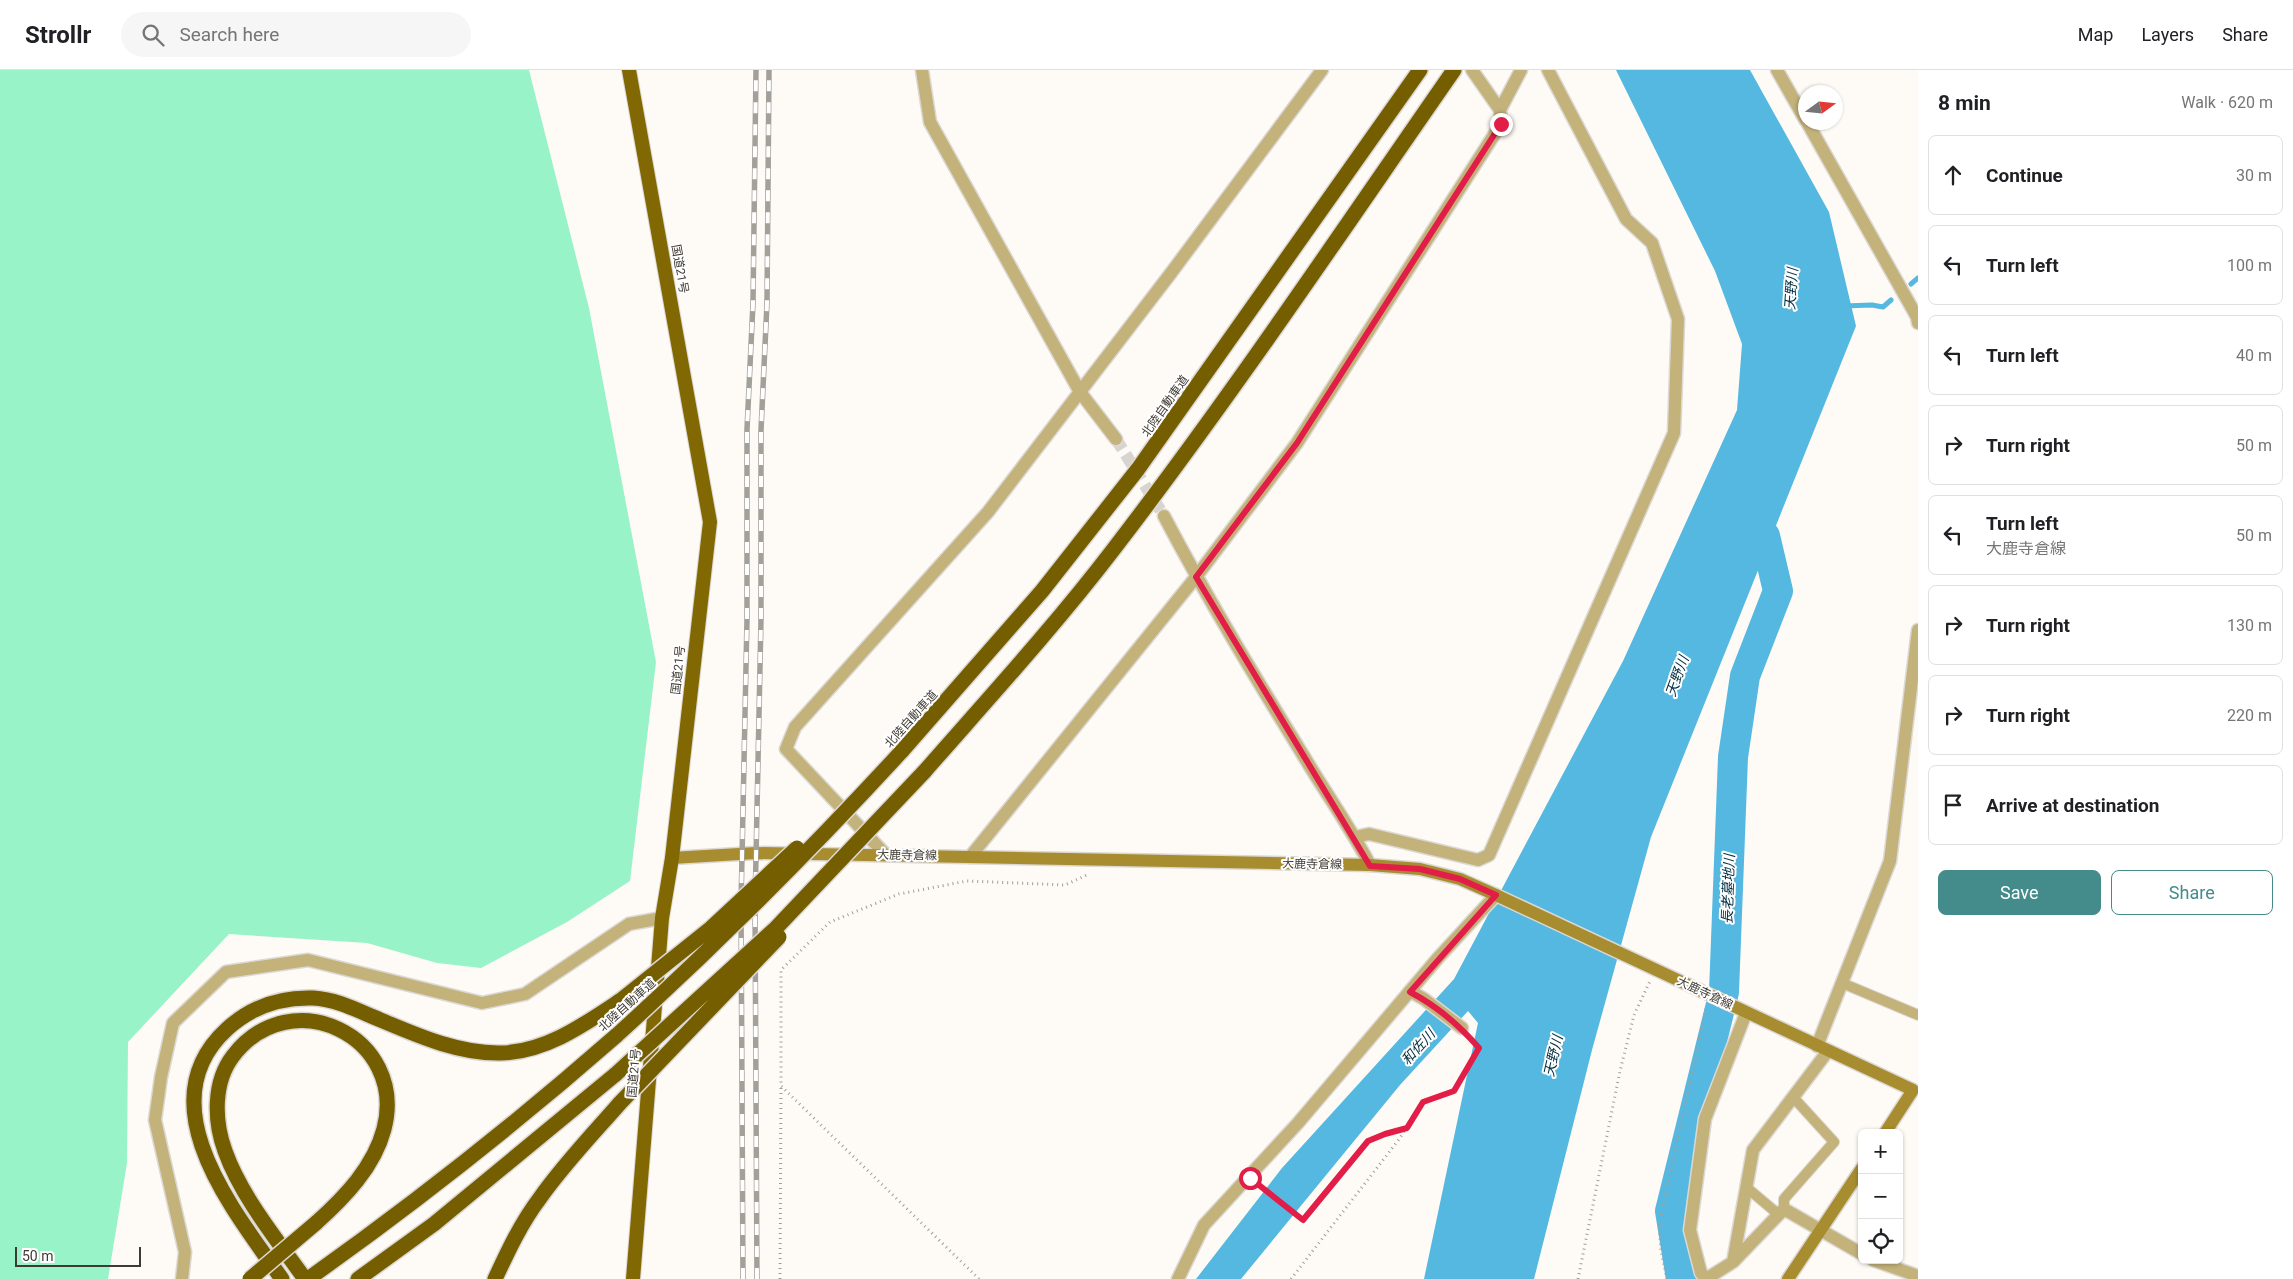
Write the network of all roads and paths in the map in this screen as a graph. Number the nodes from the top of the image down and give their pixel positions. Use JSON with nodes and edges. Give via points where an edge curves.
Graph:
{"nodes":[{"id":1,"x":630,"y":70,"type":"edge"},
{"id":2,"x":922,"y":70,"type":"edge"},
{"id":3,"x":1322,"y":70,"type":"edge"},
{"id":4,"x":1420,"y":70,"type":"edge"},
{"id":5,"x":1454,"y":70,"type":"edge"},
{"id":6,"x":1472,"y":70,"type":"edge"},
{"id":7,"x":1521,"y":70,"type":"edge"},
{"id":8,"x":1548,"y":70,"type":"edge"},
{"id":9,"x":1776,"y":70,"type":"edge"},
{"id":10,"x":1798,"y":108,"type":"edge"},
{"id":11,"x":1500,"y":110,"type":"junction"},
{"id":12,"x":1811,"y":130,"type":"edge"},
{"id":13,"x":1918,"y":316,"type":"edge"},
{"id":14,"x":1918,"y":324,"type":"edge"},
{"id":15,"x":1080,"y":392,"type":"junction"},
{"id":16,"x":1116,"y":439,"type":"tunnel mouth"},
{"id":17,"x":1164,"y":516,"type":"tunnel mouth"},
{"id":18,"x":1196,"y":577,"type":"junction"},
{"id":19,"x":1918,"y":630,"type":"edge"},
{"id":20,"x":898,"y":750,"type":"junction"},
{"id":21,"x":1355,"y":837,"type":"junction"},
{"id":22,"x":857,"y":844,"type":"junction"},
{"id":23,"x":886,"y":855,"type":"junction"},
{"id":24,"x":970,"y":857,"type":"junction"},
{"id":25,"x":672,"y":858,"type":"junction"},
{"id":26,"x":1370,"y":866,"type":"junction"},
{"id":27,"x":1092,"y":872,"type":"dead end"},
{"id":28,"x":1502,"y":898,"type":"junction"},
{"id":29,"x":662,"y":918,"type":"junction"},
{"id":30,"x":1660,"y":972,"type":"junction"},
{"id":31,"x":1842,"y":982,"type":"junction"},
{"id":32,"x":1410,"y":992,"type":"junction"},
{"id":33,"x":1707,"y":1004,"type":"dead end"},
{"id":34,"x":1746,"y":1013,"type":"junction"},
{"id":35,"x":1918,"y":1015,"type":"edge"},
{"id":36,"x":1462,"y":1028,"type":"joint"},
{"id":37,"x":1822,"y":1048,"type":"junction"},
{"id":38,"x":782,"y":1086,"type":"junction"},
{"id":39,"x":1916,"y":1089,"type":"edge"},
{"id":40,"x":1793,"y":1097,"type":"junction"},
{"id":41,"x":1407,"y":1128,"type":"junction"},
{"id":42,"x":1888,"y":1129,"type":"edge"},
{"id":43,"x":1858,"y":1174,"type":"edge"},
{"id":44,"x":1257,"y":1184,"type":"dead end"},
{"id":45,"x":1746,"y":1187,"type":"junction"},
{"id":46,"x":1781,"y":1211,"type":"junction"},
{"id":47,"x":1820,"y":1231,"type":"junction"},
{"id":48,"x":1858,"y":1252,"type":"edge"},
{"id":49,"x":1732,"y":1262,"type":"junction"},
{"id":50,"x":1884,"y":1264,"type":"edge"},
{"id":51,"x":1918,"y":1276,"type":"edge"},
{"id":52,"x":182,"y":1279,"type":"edge"},
{"id":53,"x":250,"y":1279,"type":"edge"},
{"id":54,"x":282,"y":1279,"type":"edge"},
{"id":55,"x":306,"y":1279,"type":"edge"},
{"id":56,"x":358,"y":1279,"type":"edge"},
{"id":57,"x":495,"y":1279,"type":"edge"},
{"id":58,"x":633,"y":1279,"type":"edge"},
{"id":59,"x":780,"y":1279,"type":"edge"},
{"id":60,"x":979,"y":1279,"type":"edge"},
{"id":61,"x":1178,"y":1279,"type":"edge"},
{"id":62,"x":1291,"y":1279,"type":"edge"},
{"id":63,"x":1578,"y":1279,"type":"edge"},
{"id":64,"x":1667,"y":1279,"type":"edge"},
{"id":65,"x":1706,"y":1279,"type":"edge"},
{"id":66,"x":1788,"y":1279,"type":"edge"}],
"edges":[{"from":1,"to":25,"type":"highway","name":"国道21号","via":[[710,522]]},
{"from":2,"to":15,"type":"street","via":[[930,122]]},
{"from":3,"to":15,"type":"street"},
{"from":4,"to":20,"type":"highway","name":"北陸自動車道","via":[[1138,469],[1000,641]]},
{"from":5,"to":22,"type":"highway","bridge":true,"via":[[1205,425],[1113,550],[1041,638]]},
{"from":6,"to":11,"type":"street"},
{"from":7,"to":11,"type":"street"},
{"from":8,"to":21,"type":"street","via":[[1626,219],[1652,243],[1678,319],[1674,433],[1489,855],[1478,860],[1370,834]]},
{"from":9,"to":10,"type":"street"},
{"from":11,"to":18,"type":"street","via":[[1501,124],[1297,443]]},
{"from":12,"to":13,"type":"street"},
{"from":13,"to":14,"type":"street"},
{"from":15,"to":16,"type":"street"},
{"from":15,"to":23,"type":"street","via":[[988,512],[795,727],[786,749]]},
{"from":17,"to":18,"type":"street"},
{"from":18,"to":21,"type":"street"},
{"from":18,"to":24,"type":"street"},
{"from":19,"to":31,"type":"street","via":[[1890,861]]},
{"from":20,"to":54,"type":"highway","bridge":true,"via":[[748,896],[621,1000],[554,1040],[526,1050],[500,1053],[447,1046],[342,1004],[314,998],[260,1006],[236,1020],[216,1038],[202,1061],[194,1090],[195,1123],[205,1159],[220,1188]]},
{"from":20,"to":55,"type":"highway","name":"北陸自動車道","bridge":true,"via":[[836,824],[749,912],[617,1035],[488,1144]]},
{"from":21,"to":26,"type":"street"},
{"from":22,"to":56,"type":"highway","bridge":true,"via":[[776,928],[616,1074],[434,1224]]},
{"from":22,"to":57,"type":"highway","bridge":true,"via":[[770,947],[568,1161],[538,1199]]},
{"from":23,"to":24,"type":"main road","name":"大鹿寺倉線"},
{"from":23,"to":25,"type":"main road","name":"大鹿寺倉線","via":[[756,853]]},
{"from":24,"to":26,"type":"main road","name":"大鹿寺倉線"},
{"from":25,"to":29,"type":"highway","name":"国道21号"},
{"from":26,"to":28,"type":"main road","name":"大鹿寺倉線","via":[[1420,869],[1460,879]]},
{"from":27,"to":38,"type":"path","via":[[1065,885],[967,881],[899,894],[830,922],[781,970]]},
{"from":28,"to":30,"type":"main road","name":"大鹿寺倉線"},
{"from":28,"to":32,"type":"street"},
{"from":29,"to":52,"type":"street","via":[[629,924],[525,994],[482,1003],[308,960],[226,972],[173,1023],[161,1077],[156,1120],[185,1252]]},
{"from":29,"to":58,"type":"highway","name":"国道21号"},
{"from":30,"to":34,"type":"main road","name":"大鹿寺倉線"},
{"from":30,"to":63,"type":"path","via":[[1634,1015]]},
{"from":31,"to":35,"type":"lane"},
{"from":31,"to":37,"type":"street"},
{"from":32,"to":36,"type":"street"},
{"from":32,"to":61,"type":"street","via":[[1204,1226]]},
{"from":33,"to":64,"type":"path","via":[[1659,1224]]},
{"from":34,"to":37,"type":"main road","name":"大鹿寺倉線"},
{"from":34,"to":65,"type":"street","via":[[1705,1120],[1690,1230],[1701,1273]]},
{"from":36,"to":41,"type":"path","via":[[1479,1048],[1454,1091],[1423,1102]]},
{"from":37,"to":39,"type":"main road","name":"大鹿寺倉線"},
{"from":37,"to":40,"type":"street"},
{"from":38,"to":59,"type":"path"},
{"from":38,"to":60,"type":"path"},
{"from":39,"to":42,"type":"main road","name":"大鹿寺倉線"},
{"from":40,"to":45,"type":"street","via":[[1753,1150]]},
{"from":40,"to":46,"type":"lane","via":[[1834,1142],[1784,1199]]},
{"from":41,"to":44,"type":"path","via":[[1368,1141],[1303,1220]]},
{"from":41,"to":62,"type":"path"},
{"from":43,"to":47,"type":"main road"},
{"from":45,"to":46,"type":"lane"},
{"from":45,"to":49,"type":"street"},
{"from":46,"to":47,"type":"street"},
{"from":46,"to":49,"type":"street"},
{"from":47,"to":48,"type":"street"},
{"from":47,"to":66,"type":"main road"},
{"from":49,"to":65,"type":"street"},
{"from":50,"to":51,"type":"street"},
{"from":53,"to":55,"type":"highway","bridge":true,"via":[[316,1223],[358,1181],[376,1152],[384,1128],[387,1104],[384,1081],[373,1057],[335,1026],[310,1020],[286,1021],[264,1028],[242,1044],[226,1065],[218,1092],[217,1119],[224,1150],[238,1180]]}]}
